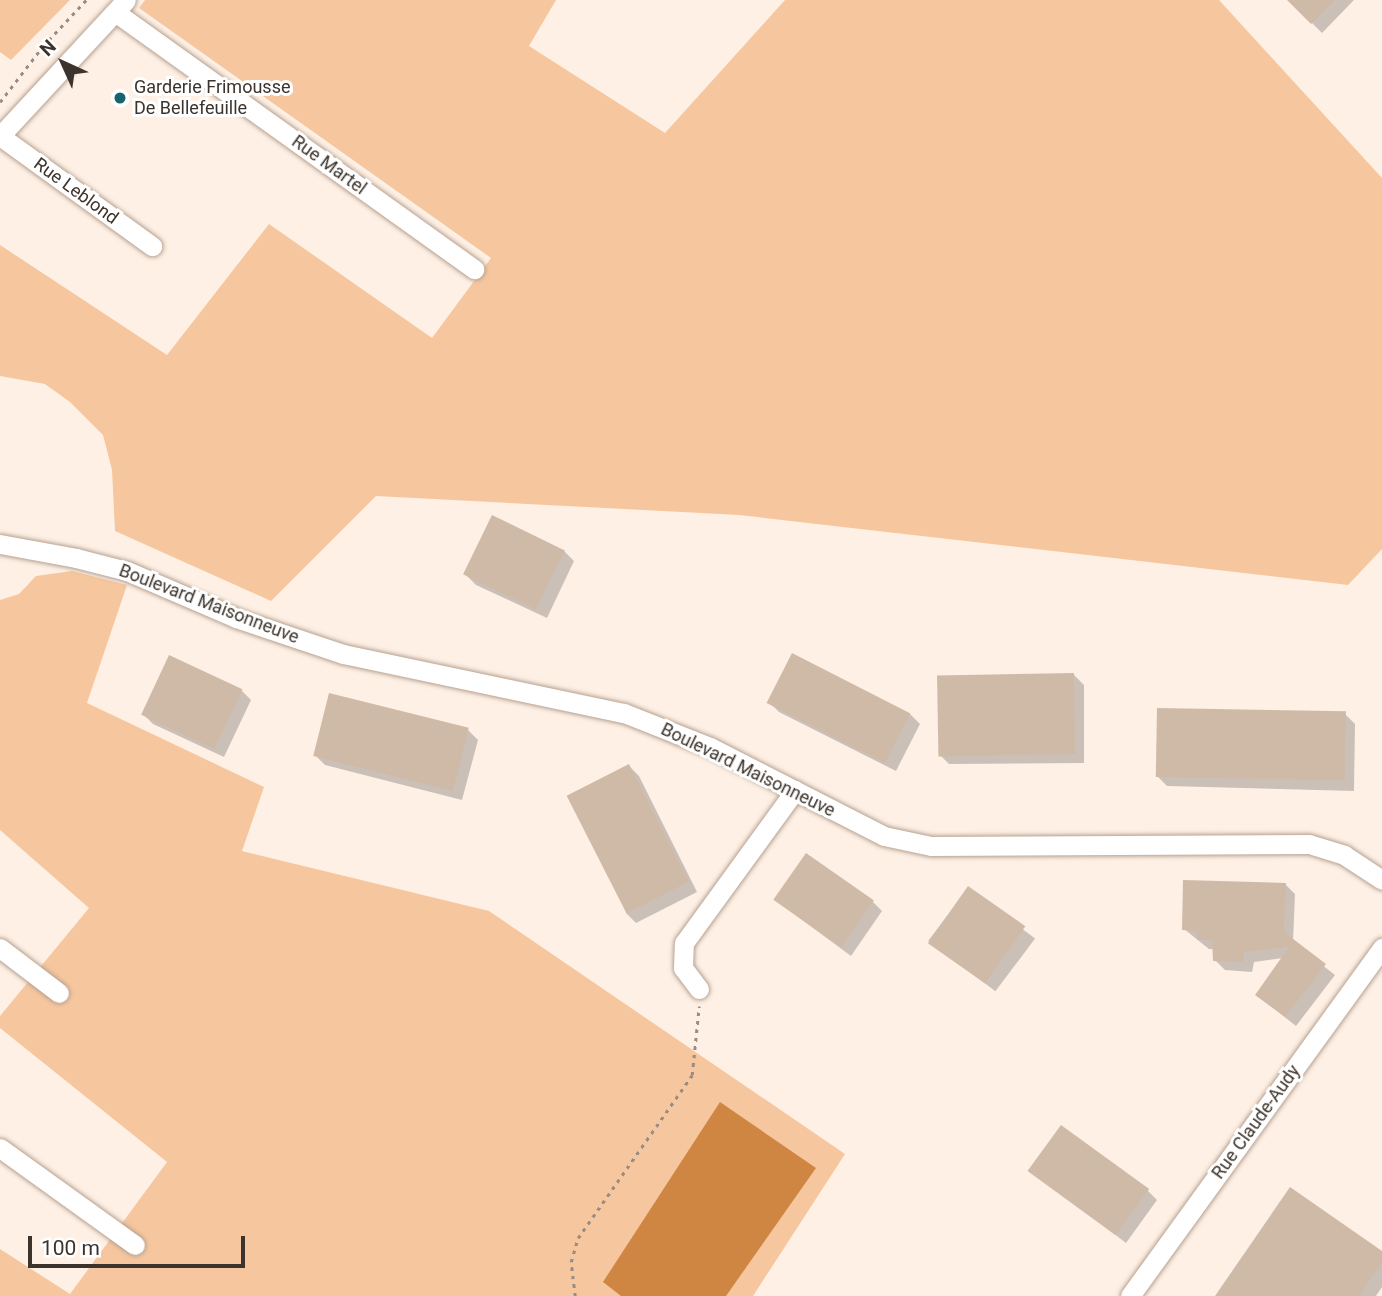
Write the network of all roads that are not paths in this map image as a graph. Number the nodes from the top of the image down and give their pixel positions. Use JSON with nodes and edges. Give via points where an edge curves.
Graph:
{"nodes":[{"id":1,"x":120,"y":6,"type":"edge"},
{"id":2,"x":0,"y":136,"type":"edge"},
{"id":3,"x":152,"y":246,"type":"dead end"},
{"id":4,"x":474,"y":269,"type":"dead end"},
{"id":5,"x":0,"y":544,"type":"edge"},
{"id":6,"x":794,"y":790,"type":"junction"},
{"id":7,"x":1382,"y":880,"type":"edge"},
{"id":8,"x":0,"y":948,"type":"edge"},
{"id":9,"x":1382,"y":948,"type":"edge"},
{"id":10,"x":699,"y":989,"type":"road end"},
{"id":11,"x":59,"y":993,"type":"dead end"},
{"id":12,"x":0,"y":1148,"type":"edge"},
{"id":13,"x":135,"y":1245,"type":"dead end"},
{"id":14,"x":1130,"y":1296,"type":"edge"}],
"edges":[{"from":1,"to":2,"type":"street"},
{"from":1,"to":4,"type":"street","name":"Rue Martel"},
{"from":2,"to":3,"type":"street","name":"Rue Leblond"},
{"from":5,"to":6,"type":"street","name":"Boulevard Maisonneuve","via":[[127,571],[236,618],[343,654],[624,713],[674,731]]},
{"from":6,"to":7,"type":"street","name":"Boulevard Maisonneuve","via":[[884,835],[931,846],[1309,844],[1344,855]]},
{"from":6,"to":10,"type":"street","via":[[684,943],[683,968]]},
{"from":8,"to":11,"type":"street"},
{"from":9,"to":14,"type":"street","name":"Rue Claude-Audy"},
{"from":12,"to":13,"type":"street"}]}
